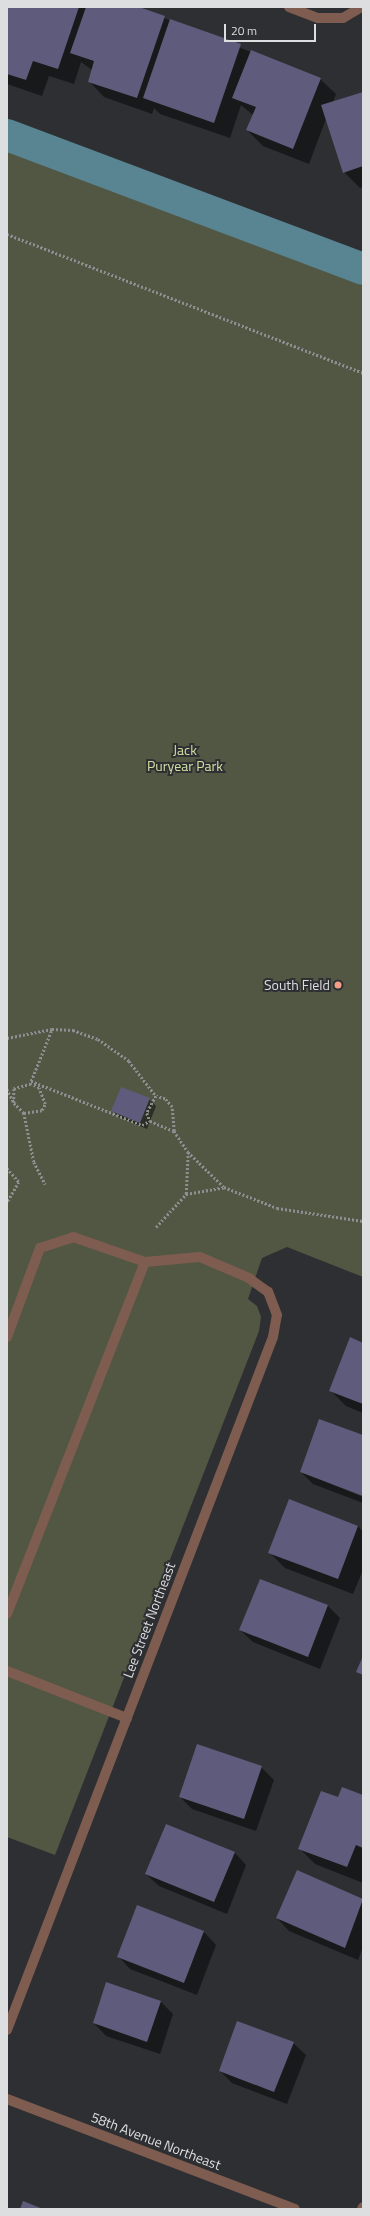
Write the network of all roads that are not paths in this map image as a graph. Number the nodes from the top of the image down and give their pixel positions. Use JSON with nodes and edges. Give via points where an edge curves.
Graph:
{"nodes":[{"id":1,"x":289,"y":7,"type":"edge"},
{"id":2,"x":360,"y":7,"type":"edge"},
{"id":3,"x":145,"y":1262,"type":"junction"},
{"id":4,"x":7,"y":1337,"type":"edge"},
{"id":5,"x":7,"y":1614,"type":"edge"},
{"id":6,"x":7,"y":1671,"type":"edge"},
{"id":7,"x":127,"y":1718,"type":"junction"},
{"id":8,"x":7,"y":2030,"type":"edge"},
{"id":9,"x":7,"y":2099,"type":"edge"},
{"id":10,"x":295,"y":2209,"type":"edge"}],
"edges":[{"from":1,"to":2,"type":"street","via":[[318,18],[343,18]]},
{"from":3,"to":4,"type":"street","via":[[73,1237],[40,1248]]},
{"from":3,"to":5,"type":"street"},
{"from":3,"to":7,"type":"street","name":"Lee Street Northeast","via":[[200,1258],[249,1278],[268,1292],[277,1315],[265,1358]]},
{"from":6,"to":7,"type":"street"},
{"from":7,"to":8,"type":"street","name":"Lee Street Northeast"},
{"from":9,"to":10,"type":"street","name":"58th Avenue Northeast"}]}
